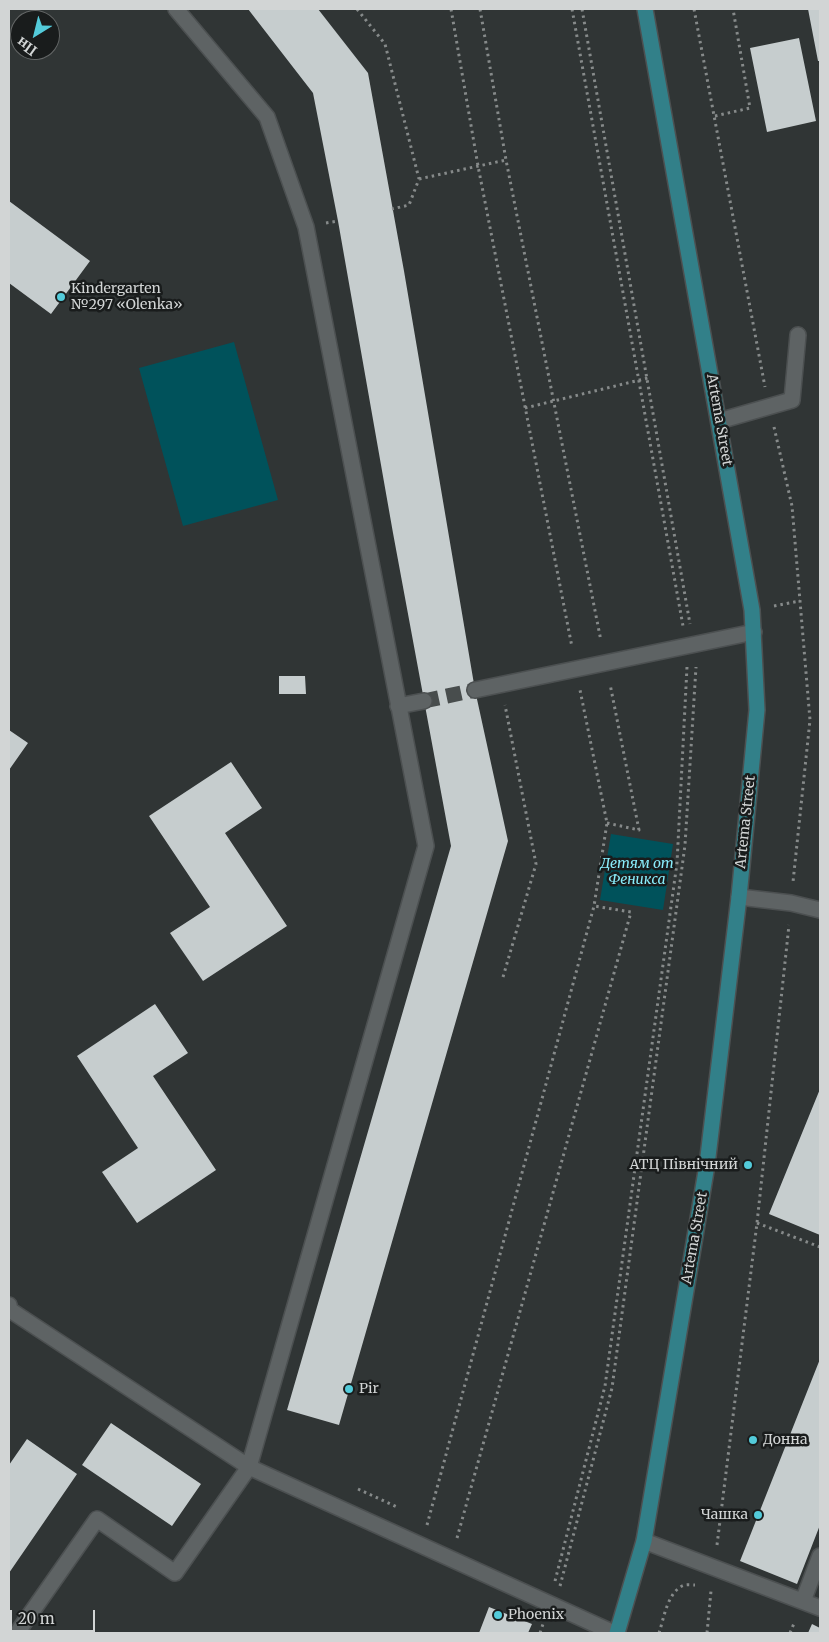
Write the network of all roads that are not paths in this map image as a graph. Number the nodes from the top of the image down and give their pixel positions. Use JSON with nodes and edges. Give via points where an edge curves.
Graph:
{"nodes":[{"id":1,"x":176,"y":9,"type":"edge"},
{"id":2,"x":645,"y":9,"type":"edge"},
{"id":3,"x":798,"y":335,"type":"dead end"},
{"id":4,"x":719,"y":421,"type":"junction"},
{"id":5,"x":754,"y":632,"type":"junction"},
{"id":6,"x":476,"y":690,"type":"tunnel mouth"},
{"id":7,"x":424,"y":701,"type":"tunnel mouth"},
{"id":8,"x":398,"y":706,"type":"junction"},
{"id":9,"x":738,"y":898,"type":"junction"},
{"id":10,"x":820,"y":910,"type":"edge"},
{"id":11,"x":9,"y":1305,"type":"edge"},
{"id":12,"x":249,"y":1467,"type":"junction"},
{"id":13,"x":644,"y":1541,"type":"junction"},
{"id":14,"x":820,"y":1556,"type":"edge"},
{"id":15,"x":803,"y":1602,"type":"junction"},
{"id":16,"x":820,"y":1608,"type":"edge"},
{"id":17,"x":17,"y":1633,"type":"edge"},
{"id":18,"x":616,"y":1633,"type":"edge"}],
"edges":[{"from":1,"to":8,"type":"lane","via":[[266,117],[306,227]]},
{"from":2,"to":4,"type":"main road","name":"Artema Street"},
{"from":3,"to":4,"type":"lane","via":[[792,400]]},
{"from":4,"to":5,"type":"main road","name":"Artema Street"},
{"from":5,"to":6,"type":"lane"},
{"from":5,"to":9,"type":"main road","name":"Artema Street","via":[[757,710]]},
{"from":7,"to":8,"type":"lane"},
{"from":8,"to":12,"type":"lane","via":[[426,846]]},
{"from":9,"to":10,"type":"lane","via":[[791,903]]},
{"from":9,"to":13,"type":"main road","name":"Artema Street","via":[[707,1165]]},
{"from":11,"to":12,"type":"lane","via":[[10,1310]]},
{"from":12,"to":17,"type":"lane","via":[[175,1574],[97,1519]]},
{"from":12,"to":18,"type":"lane"},
{"from":13,"to":15,"type":"lane"},
{"from":13,"to":18,"type":"main road","name":"Artema Street"},
{"from":14,"to":15,"type":"lane"},
{"from":15,"to":16,"type":"lane"}]}
